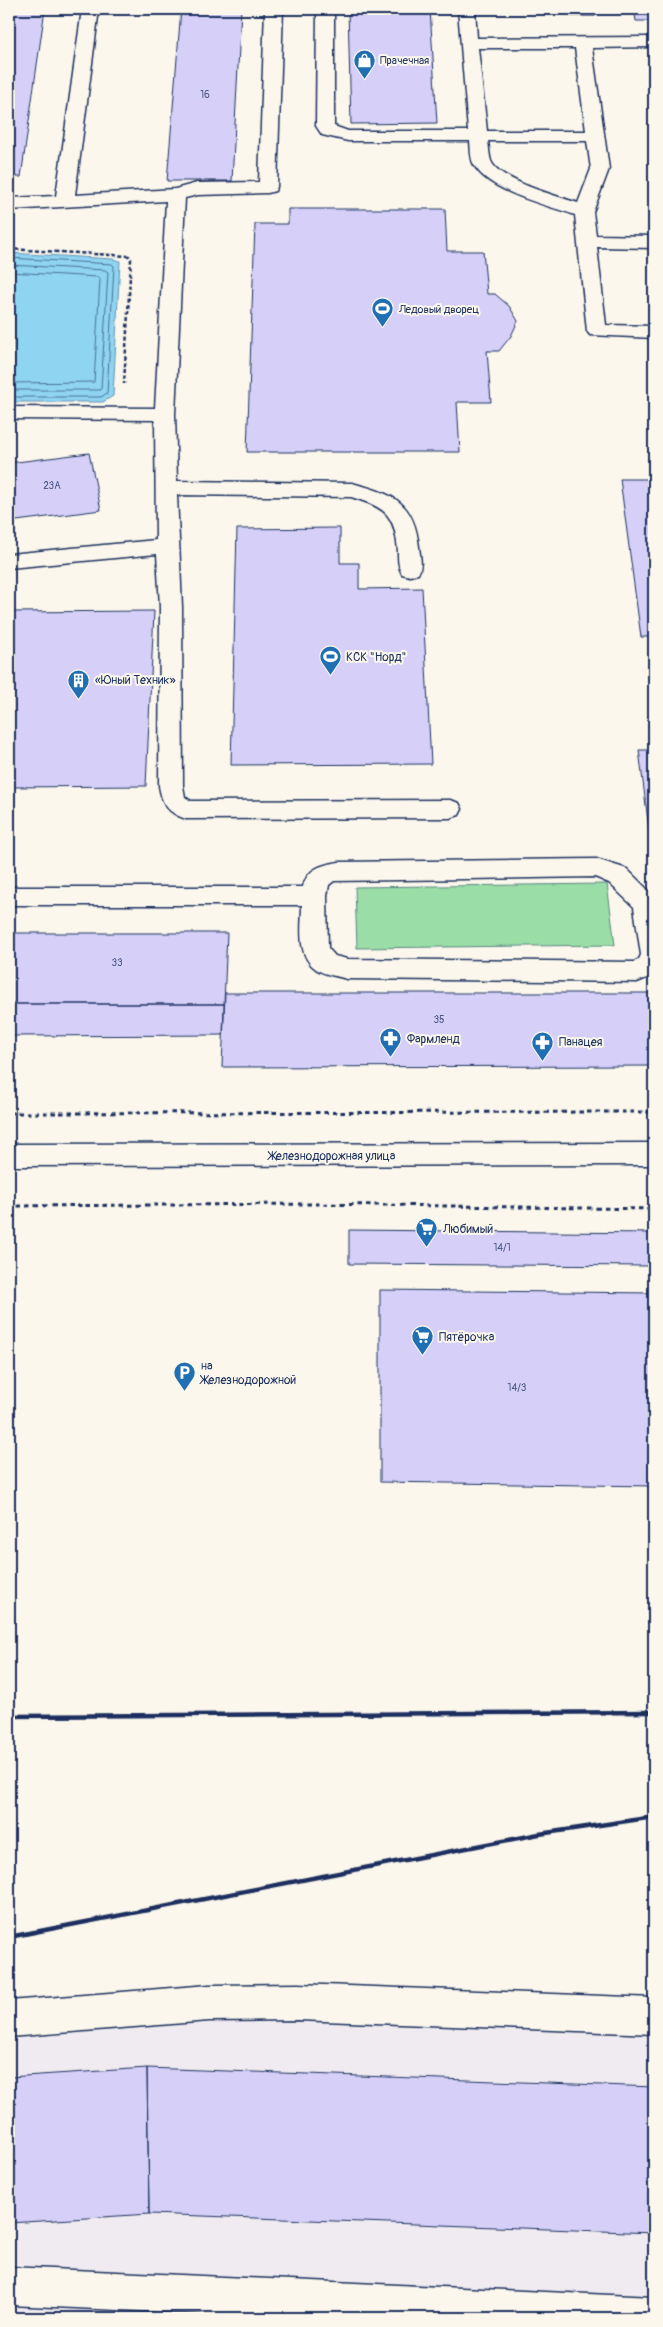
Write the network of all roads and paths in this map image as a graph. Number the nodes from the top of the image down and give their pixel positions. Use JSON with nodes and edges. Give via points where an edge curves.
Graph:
{"nodes":[{"id":1,"x":90,"y":9,"type":"edge"},
{"id":2,"x":274,"y":9,"type":"edge"},
{"id":3,"x":325,"y":9,"type":"edge"},
{"id":4,"x":466,"y":9,"type":"edge"},
{"id":5,"x":583,"y":42,"type":"junction"},
{"id":6,"x":654,"y":42,"type":"edge"},
{"id":7,"x":470,"y":43,"type":"junction"},
{"id":8,"x":478,"y":136,"type":"junction"},
{"id":9,"x":596,"y":136,"type":"junction"},
{"id":10,"x":176,"y":195,"type":"junction"},
{"id":11,"x":64,"y":201,"type":"junction"},
{"id":12,"x":9,"y":204,"type":"edge"},
{"id":13,"x":584,"y":212,"type":"junction"},
{"id":14,"x":588,"y":241,"type":"junction"},
{"id":15,"x":654,"y":242,"type":"edge"},
{"id":16,"x":9,"y":249,"type":"edge"},
{"id":17,"x":654,"y":332,"type":"edge"},
{"id":18,"x":9,"y":413,"type":"edge"},
{"id":19,"x":121,"y":414,"type":"junction"},
{"id":20,"x":164,"y":414,"type":"junction"},
{"id":21,"x":166,"y":488,"type":"junction"},
{"id":22,"x":167,"y":546,"type":"junction"},
{"id":23,"x":9,"y":561,"type":"edge"},
{"id":24,"x":410,"y":569,"type":"dead end"},
{"id":25,"x":450,"y":809,"type":"dead end"},
{"id":26,"x":9,"y":896,"type":"edge"},
{"id":27,"x":314,"y":896,"type":"junction"},
{"id":28,"x":654,"y":955,"type":"edge"},
{"id":29,"x":654,"y":1112,"type":"edge"},
{"id":30,"x":9,"y":1113,"type":"edge"},
{"id":31,"x":654,"y":1154,"type":"edge"},
{"id":32,"x":9,"y":1155,"type":"edge"},
{"id":33,"x":9,"y":1206,"type":"edge"},
{"id":34,"x":654,"y":1209,"type":"edge"},
{"id":35,"x":654,"y":2016,"type":"edge"},
{"id":36,"x":9,"y":2019,"type":"edge"},
{"id":37,"x":9,"y":2286,"type":"edge"},
{"id":38,"x":654,"y":2316,"type":"edge"}],
"edges":[{"from":1,"to":11,"type":"main road"},
{"from":2,"to":10,"type":"main road","via":[[268,187],[198,189]]},
{"from":3,"to":8,"type":"main road","via":[[325,126],[328,131],[348,136]]},
{"from":4,"to":7,"type":"main road"},
{"from":5,"to":6,"type":"main road"},
{"from":5,"to":7,"type":"main road"},
{"from":5,"to":9,"type":"main road"},
{"from":7,"to":8,"type":"main road"},
{"from":8,"to":9,"type":"main road"},
{"from":8,"to":13,"type":"main road","via":[[482,162],[493,175],[513,186]]},
{"from":9,"to":13,"type":"main road","via":[[600,169]]},
{"from":10,"to":11,"type":"main road"},
{"from":10,"to":20,"type":"main road"},
{"from":11,"to":12,"type":"main road"},
{"from":13,"to":14,"type":"main road"},
{"from":14,"to":15,"type":"main road"},
{"from":14,"to":17,"type":"main road","via":[[597,331]]},
{"from":16,"to":19,"type":"path","via":[[129,256]]},
{"from":18,"to":19,"type":"main road"},
{"from":19,"to":20,"type":"main road"},
{"from":20,"to":21,"type":"main road"},
{"from":21,"to":22,"type":"main road"},
{"from":21,"to":24,"type":"main road","via":[[352,490],[378,497],[398,508],[407,526]]},
{"from":22,"to":23,"type":"main road"},
{"from":22,"to":25,"type":"main road","via":[[171,607],[171,786],[174,802],[186,810]]},
{"from":26,"to":27,"type":"main road"},
{"from":27,"to":28,"type":"main road","via":[[315,951],[326,963],[347,969],[638,972],[649,966]]},
{"from":27,"to":28,"type":"main road","via":[[318,880],[327,873],[339,871],[596,868],[618,876],[646,904]]},
{"from":29,"to":30,"type":"path"},
{"from":31,"to":32,"type":"main road","name":"Железнодорожная улица"},
{"from":33,"to":34,"type":"path","via":[[315,1204]]},
{"from":35,"to":36,"type":"main road","via":[[288,2002],[210,2003]]},
{"from":37,"to":38,"type":"main road"}]}
